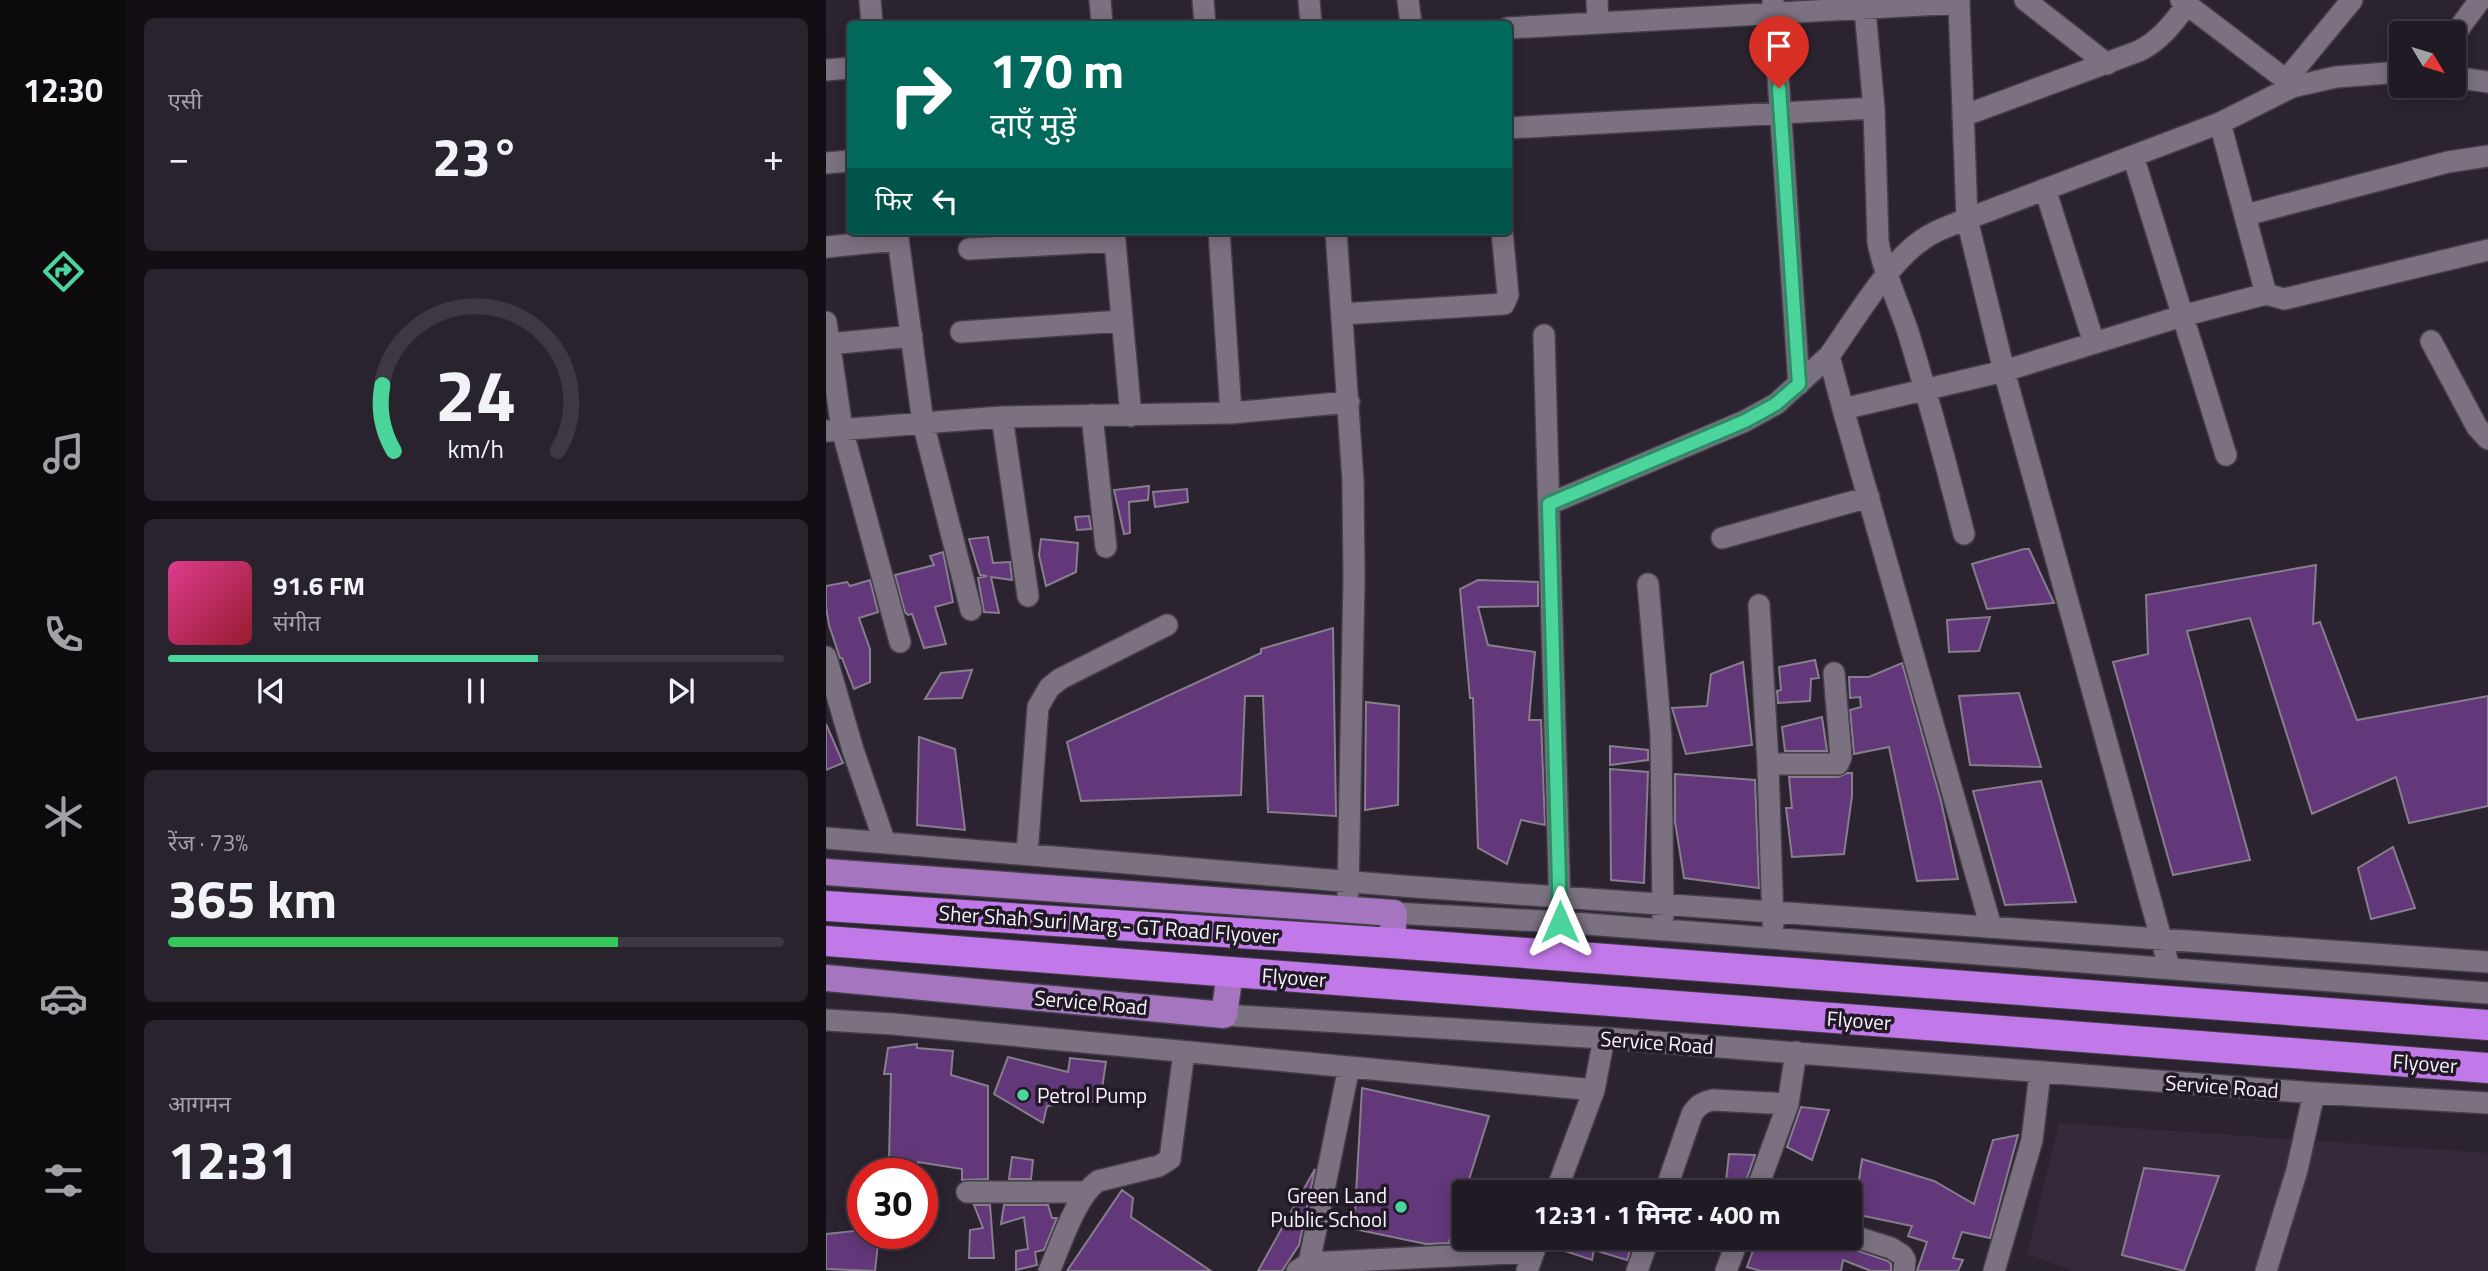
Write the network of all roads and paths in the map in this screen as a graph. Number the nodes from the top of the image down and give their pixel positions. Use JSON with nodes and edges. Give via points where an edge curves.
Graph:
{"nodes":[{"id":1,"x":870,"y":0,"type":"edge"},
{"id":2,"x":1100,"y":0,"type":"edge"},
{"id":3,"x":1203,"y":0,"type":"edge"},
{"id":4,"x":1310,"y":0,"type":"edge"},
{"id":5,"x":1408,"y":0,"type":"edge"},
{"id":6,"x":1597,"y":0,"type":"edge"},
{"id":7,"x":2025,"y":0,"type":"edge"},
{"id":8,"x":2352,"y":0,"type":"edge"},
{"id":9,"x":2480,"y":0,"type":"edge"},
{"id":10,"x":1959,"y":2,"type":"edge"},
{"id":11,"x":2185,"y":2,"type":"edge"},
{"id":12,"x":1864,"y":4,"type":"edge"},
{"id":13,"x":1773,"y":7,"type":"edge"},
{"id":14,"x":1688,"y":9,"type":"edge"},
{"id":15,"x":872,"y":21,"type":"edge"},
{"id":16,"x":1102,"y":21,"type":"edge"},
{"id":17,"x":1205,"y":21,"type":"edge"},
{"id":18,"x":1311,"y":21,"type":"edge"},
{"id":19,"x":1410,"y":21,"type":"edge"},
{"id":20,"x":2464,"y":21,"type":"edge"},
{"id":21,"x":1598,"y":23,"type":"junction"},
{"id":22,"x":1512,"y":28,"type":"edge"},
{"id":23,"x":2107,"y":64,"type":"junction"},
{"id":24,"x":847,"y":68,"type":"edge"},
{"id":25,"x":826,"y":70,"type":"edge"},
{"id":26,"x":2389,"y":73,"type":"edge"},
{"id":27,"x":2466,"y":79,"type":"edge"},
{"id":28,"x":2488,"y":82,"type":"edge"},
{"id":29,"x":2289,"y":83,"type":"junction"},
{"id":30,"x":1874,"y":108,"type":"junction"},
{"id":31,"x":1781,"y":113,"type":"junction"},
{"id":32,"x":1963,"y":116,"type":"junction"},
{"id":33,"x":2220,"y":123,"type":"junction"},
{"id":34,"x":1512,"y":128,"type":"edge"},
{"id":35,"x":2133,"y":156,"type":"junction"},
{"id":36,"x":2488,"y":156,"type":"edge"},
{"id":37,"x":847,"y":161,"type":"edge"},
{"id":38,"x":826,"y":163,"type":"edge"},
{"id":39,"x":2045,"y":189,"type":"junction"},
{"id":40,"x":2246,"y":215,"type":"junction"},
{"id":41,"x":1967,"y":219,"type":"junction"},
{"id":42,"x":1219,"y":235,"type":"edge"},
{"id":43,"x":1336,"y":235,"type":"edge"},
{"id":44,"x":1502,"y":235,"type":"edge"},
{"id":45,"x":897,"y":236,"type":"edge"},
{"id":46,"x":1115,"y":236,"type":"edge"},
{"id":47,"x":826,"y":247,"type":"edge"},
{"id":48,"x":969,"y":249,"type":"dead end"},
{"id":49,"x":2488,"y":250,"type":"edge"},
{"id":50,"x":1886,"y":277,"type":"junction"},
{"id":51,"x":2266,"y":294,"type":"junction"},
{"id":52,"x":1342,"y":314,"type":"junction"},
{"id":53,"x":2182,"y":316,"type":"junction"},
{"id":54,"x":1121,"y":321,"type":"junction"},
{"id":55,"x":961,"y":331,"type":"dead end"},
{"id":56,"x":1544,"y":335,"type":"dead end"},
{"id":57,"x":912,"y":336,"type":"junction"},
{"id":58,"x":829,"y":341,"type":"edge"},
{"id":59,"x":2431,"y":341,"type":"dead end"},
{"id":60,"x":2094,"y":343,"type":"junction"},
{"id":61,"x":1829,"y":356,"type":"junction"},
{"id":62,"x":2004,"y":371,"type":"junction"},
{"id":63,"x":1799,"y":384,"type":"junction"},
{"id":64,"x":1926,"y":389,"type":"junction"},
{"id":65,"x":1349,"y":402,"type":"junction"},
{"id":66,"x":1843,"y":409,"type":"junction"},
{"id":67,"x":1231,"y":413,"type":"junction"},
{"id":68,"x":1093,"y":415,"type":"junction"},
{"id":69,"x":1130,"y":416,"type":"junction"},
{"id":70,"x":1002,"y":418,"type":"junction"},
{"id":71,"x":923,"y":424,"type":"junction"},
{"id":72,"x":834,"y":430,"type":"edge"},
{"id":73,"x":2488,"y":439,"type":"edge"},
{"id":74,"x":2226,"y":455,"type":"dead end"},
{"id":75,"x":1869,"y":497,"type":"junction"},
{"id":76,"x":1549,"y":504,"type":"junction"},
{"id":77,"x":1964,"y":534,"type":"dead end"},
{"id":78,"x":1722,"y":538,"type":"dead end"},
{"id":79,"x":1106,"y":547,"type":"dead end"},
{"id":80,"x":1648,"y":584,"type":"dead end"},
{"id":81,"x":1028,"y":597,"type":"dead end"},
{"id":82,"x":1759,"y":605,"type":"dead end"},
{"id":83,"x":971,"y":610,"type":"dead end"},
{"id":84,"x":1167,"y":625,"type":"dead end"},
{"id":85,"x":900,"y":642,"type":"dead end"},
{"id":86,"x":826,"y":656,"type":"edge"},
{"id":87,"x":1834,"y":673,"type":"dead end"},
{"id":88,"x":1768,"y":764,"type":"junction"},
{"id":89,"x":826,"y":838,"type":"edge"},
{"id":90,"x":885,"y":843,"type":"junction"},
{"id":91,"x":1027,"y":854,"type":"junction"},
{"id":92,"x":826,"y":872,"type":"edge"},
{"id":93,"x":1348,"y":882,"type":"junction"},
{"id":94,"x":1560,"y":898,"type":"junction"},
{"id":95,"x":1663,"y":904,"type":"junction"},
{"id":96,"x":826,"y":906,"type":"edge"},
{"id":97,"x":1349,"y":910,"type":"junction"},
{"id":98,"x":1773,"y":911,"type":"junction"},
{"id":99,"x":1394,"y":913,"type":"junction"},
{"id":100,"x":1560,"y":922,"type":"junction"},
{"id":101,"x":1992,"y":927,"type":"junction"},
{"id":102,"x":1663,"y":930,"type":"junction"},
{"id":103,"x":1773,"y":938,"type":"junction"},
{"id":104,"x":2161,"y":938,"type":"junction"},
{"id":105,"x":826,"y":941,"type":"edge"},
{"id":106,"x":1392,"y":943,"type":"junction"},
{"id":107,"x":2488,"y":962,"type":"edge"},
{"id":108,"x":2169,"y":967,"type":"junction"},
{"id":109,"x":1230,"y":973,"type":"junction"},
{"id":110,"x":826,"y":978,"type":"edge"},
{"id":111,"x":2488,"y":993,"type":"edge"},
{"id":112,"x":1224,"y":1014,"type":"junction"},
{"id":113,"x":826,"y":1020,"type":"edge"},
{"id":114,"x":2488,"y":1025,"type":"edge"},
{"id":115,"x":1604,"y":1038,"type":"junction"},
{"id":116,"x":1184,"y":1052,"type":"junction"},
{"id":117,"x":1796,"y":1052,"type":"junction"},
{"id":118,"x":1349,"y":1067,"type":"junction"},
{"id":119,"x":2488,"y":1068,"type":"edge"},
{"id":120,"x":2040,"y":1073,"type":"junction"},
{"id":121,"x":1594,"y":1090,"type":"junction"},
{"id":122,"x":2314,"y":1093,"type":"junction"},
{"id":123,"x":2488,"y":1103,"type":"edge"},
{"id":124,"x":1788,"y":1104,"type":"junction"},
{"id":125,"x":1560,"y":1180,"type":"edge"},
{"id":126,"x":1669,"y":1180,"type":"edge"},
{"id":127,"x":1760,"y":1180,"type":"edge"},
{"id":128,"x":967,"y":1192,"type":"dead end"},
{"id":129,"x":1086,"y":1192,"type":"junction"},
{"id":130,"x":1862,"y":1239,"type":"edge"},
{"id":131,"x":1644,"y":1250,"type":"edge"},
{"id":132,"x":1734,"y":1250,"type":"edge"},
{"id":133,"x":1533,"y":1253,"type":"edge"},
{"id":134,"x":1303,"y":1267,"type":"edge"},
{"id":135,"x":1049,"y":1271,"type":"edge"},
{"id":136,"x":1637,"y":1271,"type":"edge"},
{"id":137,"x":1726,"y":1271,"type":"edge"},
{"id":138,"x":1904,"y":1271,"type":"edge"},
{"id":139,"x":1994,"y":1271,"type":"edge"},
{"id":140,"x":2266,"y":1271,"type":"edge"}],
"edges":[{"from":1,"to":15,"type":"street"},
{"from":2,"to":16,"type":"street"},
{"from":3,"to":17,"type":"street"},
{"from":4,"to":18,"type":"street"},
{"from":5,"to":19,"type":"street"},
{"from":6,"to":21,"type":"street"},
{"from":7,"to":23,"type":"street"},
{"from":8,"to":29,"type":"street"},
{"from":9,"to":20,"type":"street"},
{"from":10,"to":12,"type":"street"},
{"from":10,"to":32,"type":"street"},
{"from":11,"to":23,"type":"street","via":[[2154,43]]},
{"from":11,"to":29,"type":"street"},
{"from":12,"to":13,"type":"street"},
{"from":12,"to":30,"type":"street"},
{"from":13,"to":14,"type":"street"},
{"from":13,"to":31,"type":"street"},
{"from":14,"to":21,"type":"street"},
{"from":21,"to":22,"type":"street"},
{"from":23,"to":32,"type":"street"},
{"from":24,"to":25,"type":"street"},
{"from":26,"to":29,"type":"street"},
{"from":27,"to":28,"type":"street"},
{"from":29,"to":33,"type":"street"},
{"from":30,"to":31,"type":"street"},
{"from":30,"to":50,"type":"street","via":[[1878,242]]},
{"from":31,"to":34,"type":"street"},
{"from":31,"to":63,"type":"street"},
{"from":32,"to":41,"type":"street"},
{"from":33,"to":35,"type":"street"},
{"from":33,"to":40,"type":"street"},
{"from":35,"to":39,"type":"street"},
{"from":35,"to":53,"type":"street"},
{"from":36,"to":40,"type":"street","via":[[2448,162]]},
{"from":37,"to":38,"type":"street"},
{"from":39,"to":41,"type":"street"},
{"from":39,"to":60,"type":"street"},
{"from":40,"to":51,"type":"street"},
{"from":41,"to":50,"type":"street","via":[[1920,241]]},
{"from":41,"to":62,"type":"street"},
{"from":42,"to":67,"type":"street"},
{"from":43,"to":52,"type":"street"},
{"from":44,"to":52,"type":"street","via":[[1508,295],[1504,304]]},
{"from":45,"to":47,"type":"street"},
{"from":45,"to":57,"type":"street"},
{"from":46,"to":48,"type":"street"},
{"from":46,"to":54,"type":"street"},
{"from":49,"to":51,"type":"street","via":[[2284,299]]},
{"from":50,"to":61,"type":"street"},
{"from":50,"to":64,"type":"street"},
{"from":51,"to":53,"type":"street"},
{"from":52,"to":65,"type":"street"},
{"from":53,"to":60,"type":"street"},
{"from":53,"to":74,"type":"street"},
{"from":54,"to":55,"type":"street"},
{"from":54,"to":69,"type":"street"},
{"from":56,"to":76,"type":"street"},
{"from":57,"to":58,"type":"street"},
{"from":57,"to":71,"type":"street"},
{"from":58,"to":72,"type":"street"},
{"from":59,"to":73,"type":"street","via":[[2477,428]]},
{"from":60,"to":62,"type":"street"},
{"from":61,"to":63,"type":"street"},
{"from":61,"to":66,"type":"street"},
{"from":62,"to":64,"type":"street"},
{"from":62,"to":104,"type":"street"},
{"from":63,"to":76,"type":"street","via":[[1745,421]]},
{"from":64,"to":66,"type":"street"},
{"from":64,"to":77,"type":"street"},
{"from":65,"to":67,"type":"street"},
{"from":65,"to":93,"type":"street","via":[[1354,579]]},
{"from":66,"to":75,"type":"street"},
{"from":67,"to":69,"type":"street"},
{"from":68,"to":69,"type":"street"},
{"from":68,"to":70,"type":"street"},
{"from":68,"to":79,"type":"street"},
{"from":70,"to":71,"type":"street"},
{"from":70,"to":81,"type":"street"},
{"from":71,"to":72,"type":"street"},
{"from":71,"to":83,"type":"street"},
{"from":72,"to":85,"type":"street"},
{"from":75,"to":78,"type":"street"},
{"from":75,"to":101,"type":"street"},
{"from":76,"to":94,"type":"street"},
{"from":80,"to":95,"type":"street","via":[[1661,735]]},
{"from":82,"to":88,"type":"street"},
{"from":84,"to":91,"type":"street","via":[[1060,679],[1043,695],[1038,707]]},
{"from":86,"to":90,"type":"street"},
{"from":87,"to":88,"type":"street","via":[[1839,764]]},
{"from":88,"to":98,"type":"street"},
{"from":89,"to":90,"type":"street"},
{"from":90,"to":91,"type":"street"},
{"from":91,"to":93,"type":"street"},
{"from":92,"to":97,"type":"main road"},
{"from":93,"to":94,"type":"street"},
{"from":93,"to":97,"type":"street"},
{"from":94,"to":95,"type":"street"},
{"from":94,"to":100,"type":"street"},
{"from":95,"to":98,"type":"street"},
{"from":95,"to":102,"type":"street"},
{"from":96,"to":106,"type":"highway","name":"Sher Shah Suri Marg - GT Road Flyover"},
{"from":97,"to":99,"type":"main road"},
{"from":98,"to":101,"type":"street"},
{"from":98,"to":103,"type":"street"},
{"from":99,"to":100,"type":"street"},
{"from":99,"to":106,"type":"main road"},
{"from":100,"to":102,"type":"street"},
{"from":101,"to":104,"type":"street"},
{"from":102,"to":103,"type":"street"},
{"from":103,"to":108,"type":"street"},
{"from":104,"to":107,"type":"street"},
{"from":104,"to":108,"type":"street"},
{"from":105,"to":109,"type":"highway","name":"Sher Shah Suri Marg - GT Road Flyover"},
{"from":106,"to":114,"type":"highway","name":"Flyover"},
{"from":108,"to":111,"type":"street"},
{"from":109,"to":112,"type":"main road"},
{"from":109,"to":119,"type":"highway","name":"Flyover"},
{"from":110,"to":112,"type":"main road","name":"Service Road"},
{"from":112,"to":115,"type":"street","name":"Service Road"},
{"from":113,"to":116,"type":"street"},
{"from":115,"to":117,"type":"street","name":"Service Road"},
{"from":115,"to":121,"type":"street"},
{"from":116,"to":118,"type":"street"},
{"from":116,"to":129,"type":"street","via":[[1170,1159],[1098,1181]]},
{"from":117,"to":120,"type":"street","name":"Service Road"},
{"from":117,"to":124,"type":"street"},
{"from":118,"to":121,"type":"street"},
{"from":118,"to":134,"type":"street"},
{"from":120,"to":122,"type":"street","name":"Service Road"},
{"from":120,"to":139,"type":"street","via":[[2032,1140]]},
{"from":121,"to":125,"type":"street"},
{"from":122,"to":123,"type":"street","name":"Service Road"},
{"from":122,"to":140,"type":"street","via":[[2297,1170]]},
{"from":124,"to":126,"type":"street","via":[[1704,1102],[1692,1114]]},
{"from":124,"to":127,"type":"street"},
{"from":128,"to":129,"type":"street"},
{"from":129,"to":135,"type":"street"},
{"from":130,"to":138,"type":"street","via":[[1898,1252],[1905,1260]]},
{"from":131,"to":136,"type":"street"},
{"from":132,"to":137,"type":"street"},
{"from":133,"to":134,"type":"street"}]}
